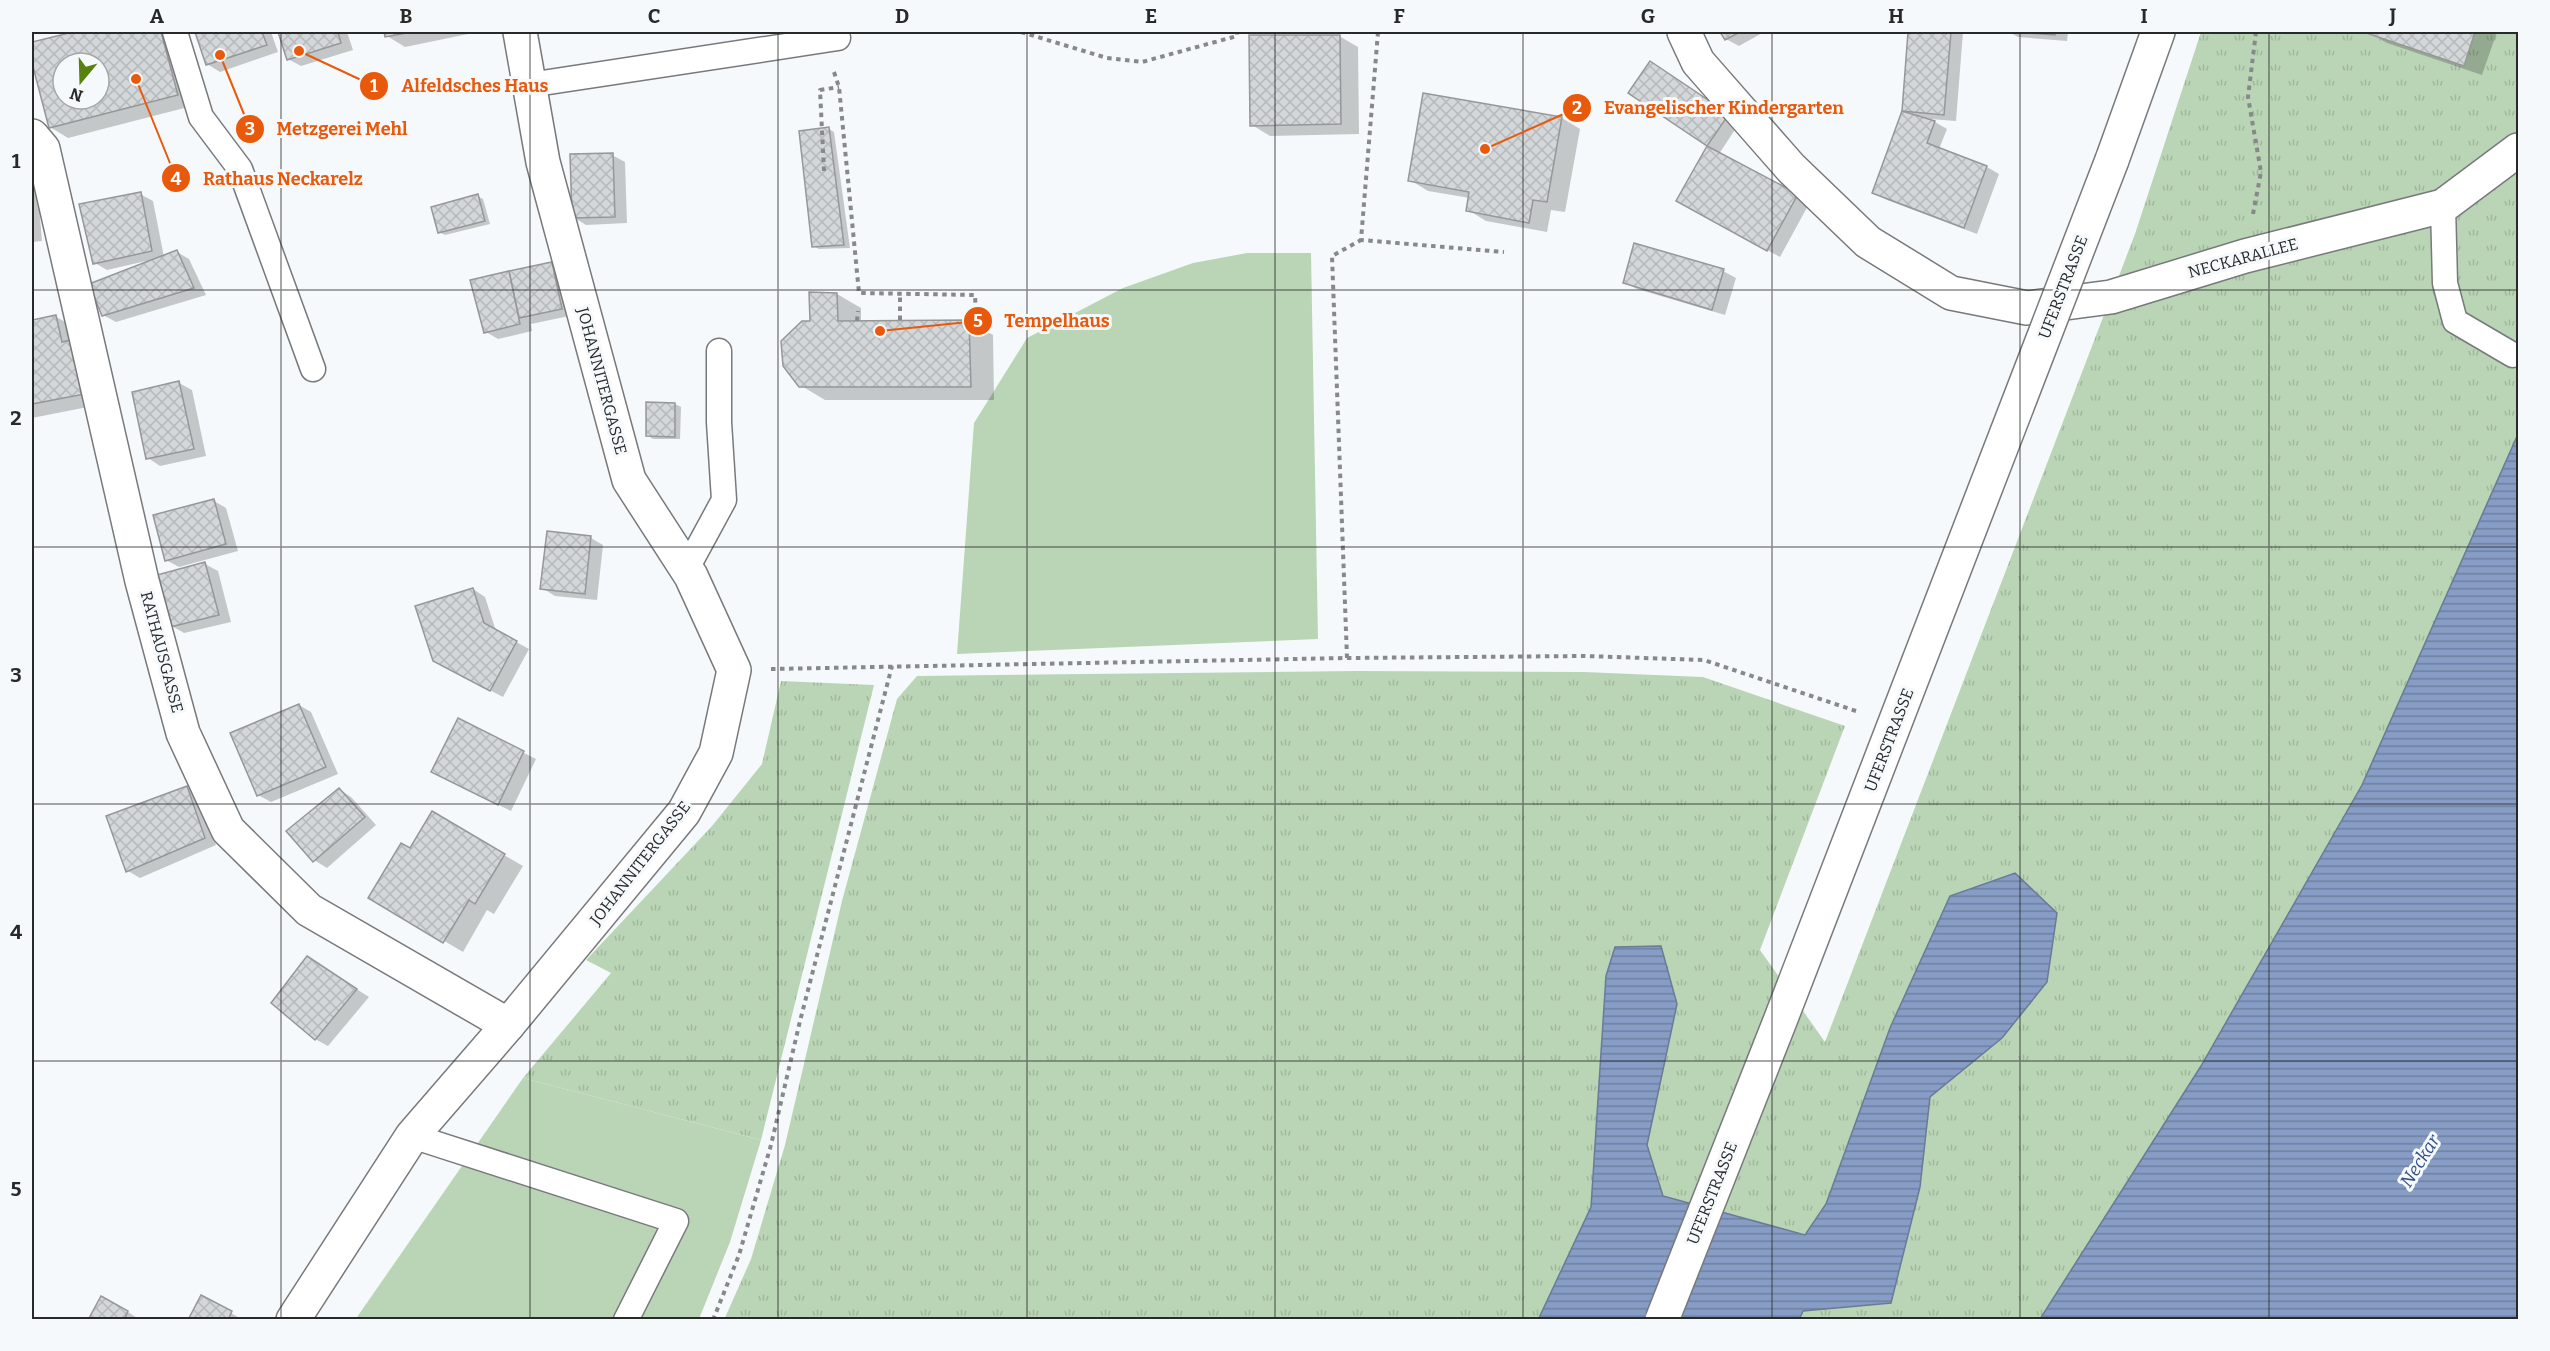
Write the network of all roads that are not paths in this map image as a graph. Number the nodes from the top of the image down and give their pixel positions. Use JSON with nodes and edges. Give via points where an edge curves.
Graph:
{"nodes":[{"id":1,"x":175,"y":32,"type":"edge"},
{"id":2,"x":520,"y":32,"type":"edge"},
{"id":3,"x":1684,"y":32,"type":"edge"},
{"id":4,"x":2158,"y":32,"type":"edge"},
{"id":5,"x":838,"y":38,"type":"dead end"},
{"id":6,"x":530,"y":85,"type":"junction"},
{"id":7,"x":32,"y":136,"type":"edge"},
{"id":8,"x":2518,"y":150,"type":"edge"},
{"id":9,"x":2443,"y":206,"type":"junction"},
{"id":10,"x":719,"y":351,"type":"dead end"},
{"id":11,"x":2513,"y":355,"type":"dead end"},
{"id":12,"x":313,"y":369,"type":"dead end"},
{"id":13,"x":686,"y":570,"type":"junction"},
{"id":14,"x":508,"y":1025,"type":"junction"},
{"id":15,"x":412,"y":1136,"type":"junction"},
{"id":16,"x":293,"y":1320,"type":"edge"},
{"id":17,"x":626,"y":1320,"type":"edge"},
{"id":18,"x":1662,"y":1320,"type":"edge"}],
"edges":[{"from":1,"to":12,"type":"lane","via":[[201,117],[240,169]]},
{"from":2,"to":6,"type":"street","name":"JOHANNITERGASSE"},
{"from":3,"to":9,"type":"street","name":"NECKARALLEE","via":[[1698,62],[1791,168],[1868,242],[1951,293],[2026,308],[2111,297],[2245,256]]},
{"from":4,"to":18,"type":"street","name":"UFERSTRASSE","bridge":true,"via":[[1785,1010]]},
{"from":5,"to":6,"type":"lane"},
{"from":6,"to":13,"type":"street","name":"JOHANNITERGASSE","via":[[543,162],[629,480]]},
{"from":7,"to":14,"type":"street","name":"RATHAUSGASSE","via":[[43,149],[142,581],[183,733],[228,830],[309,910]]},
{"from":8,"to":9,"type":"street","name":"NECKARALLEE"},
{"from":9,"to":11,"type":"lane","via":[[2445,283],[2455,321]]},
{"from":10,"to":13,"type":"lane","via":[[718,422],[724,500]]},
{"from":13,"to":14,"type":"street","name":"JOHANNITERGASSE","via":[[734,670],[716,753],[684,812]]},
{"from":14,"to":15,"type":"street","name":"JOHANNITERGASSE"},
{"from":15,"to":16,"type":"street","name":"JOHANNITERGASSE"},
{"from":15,"to":17,"type":"lane","via":[[676,1221]]}]}
